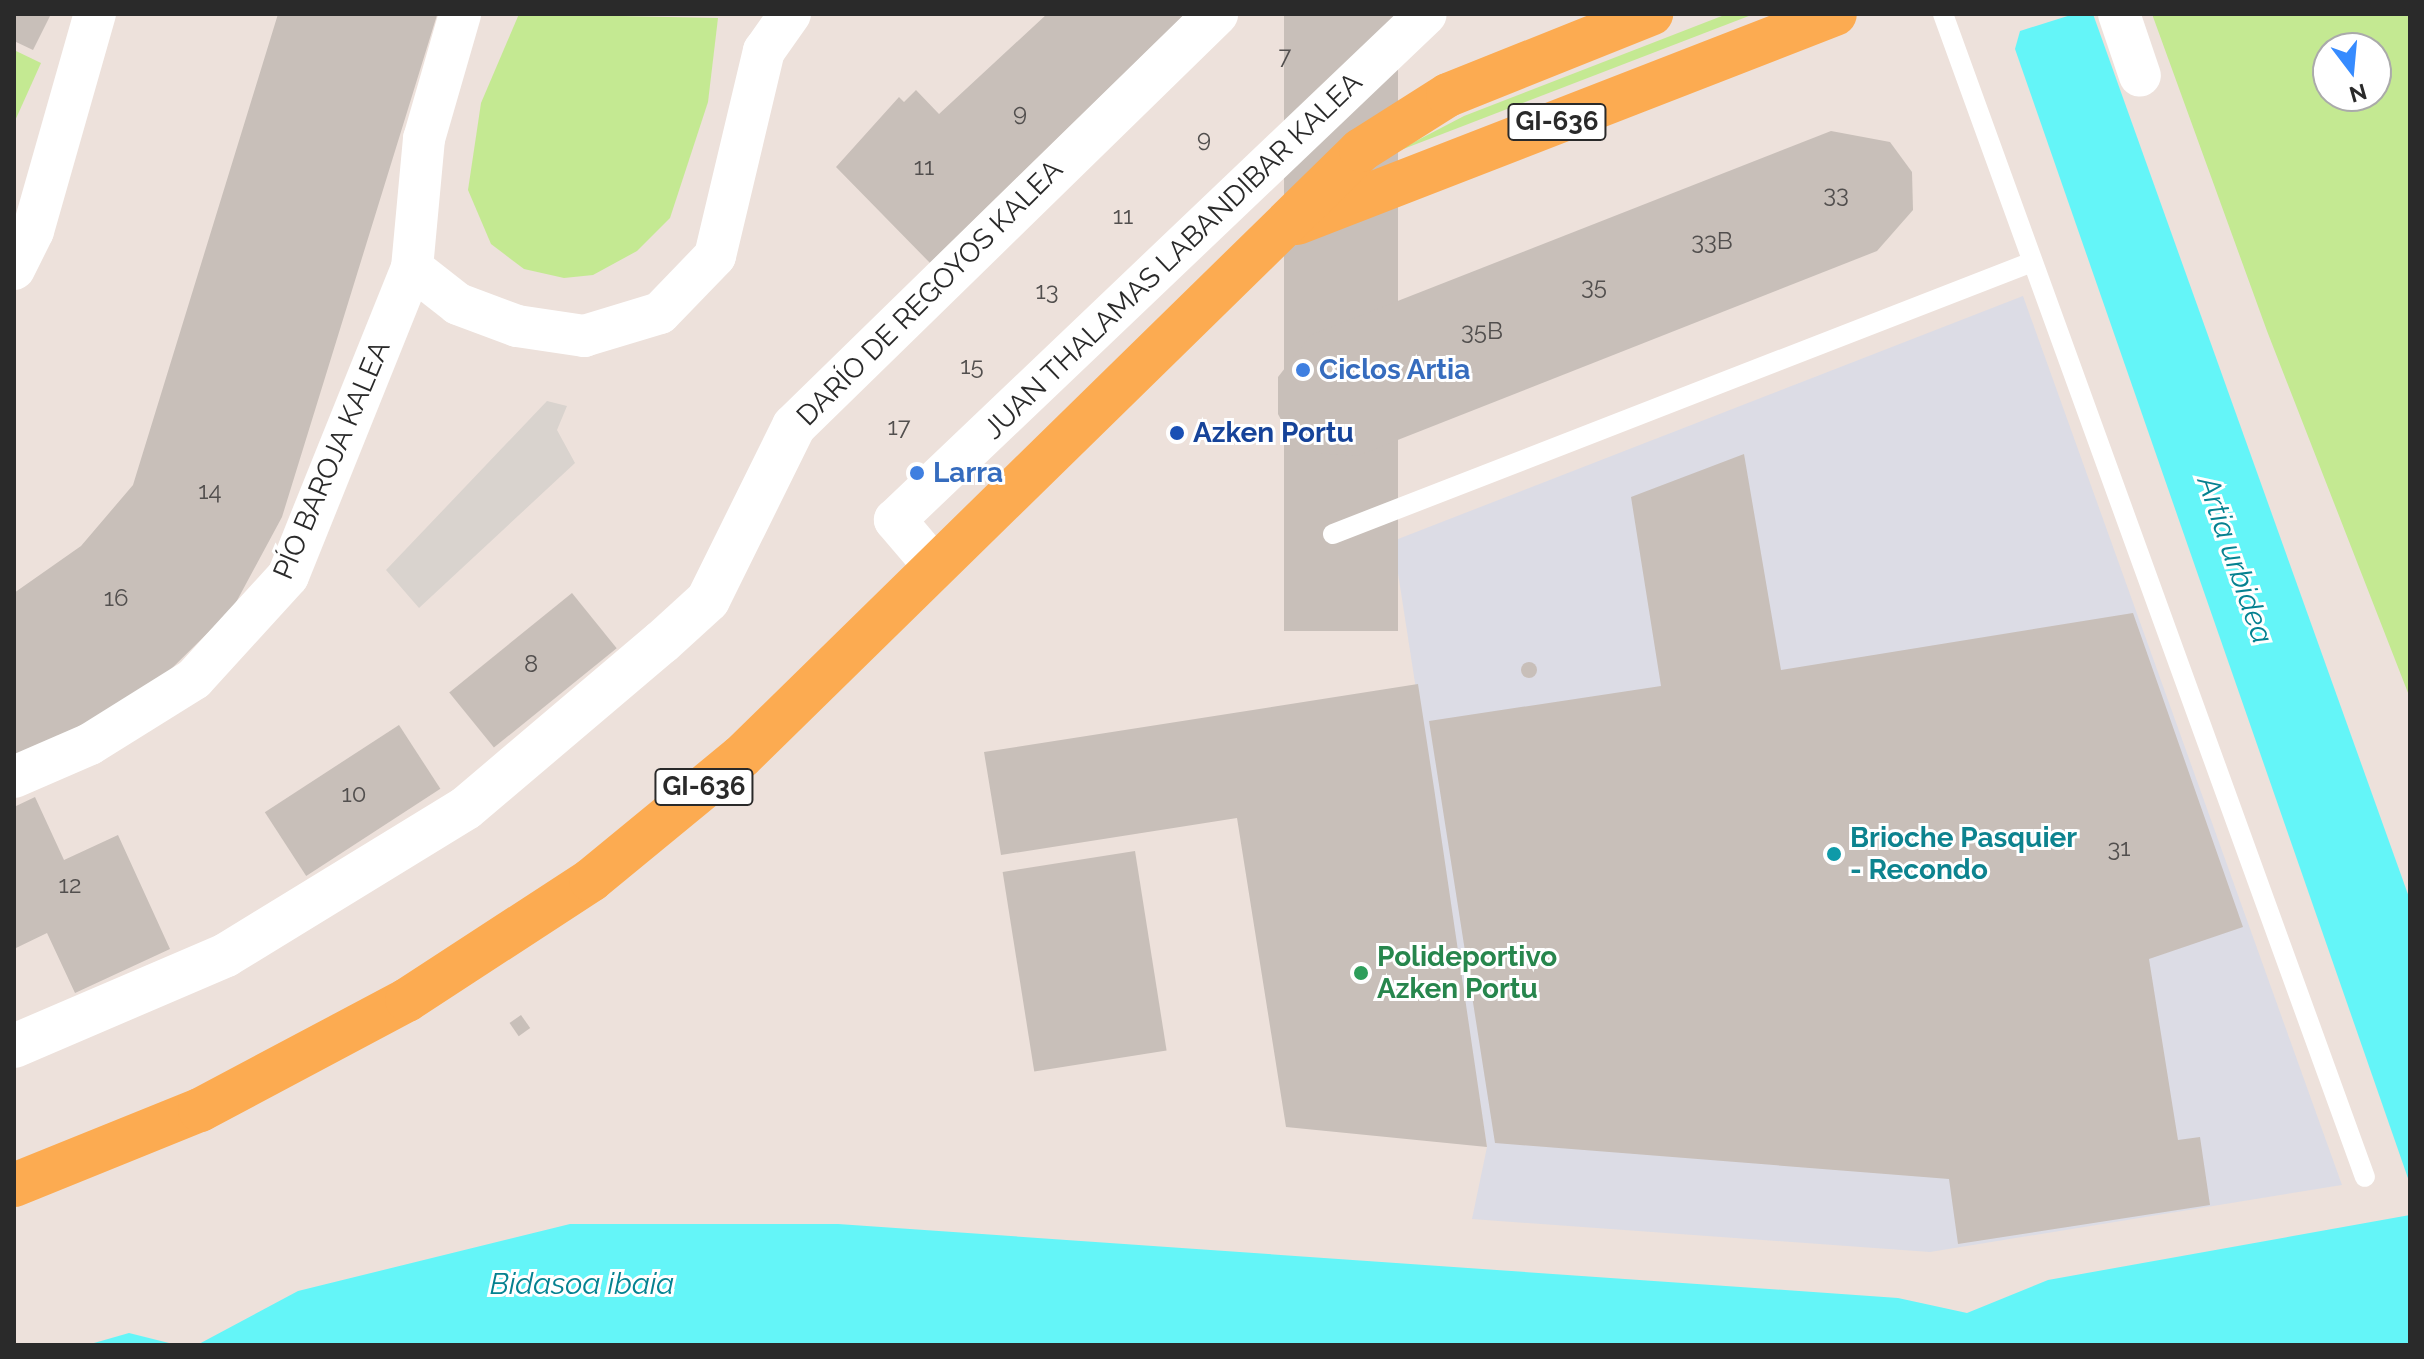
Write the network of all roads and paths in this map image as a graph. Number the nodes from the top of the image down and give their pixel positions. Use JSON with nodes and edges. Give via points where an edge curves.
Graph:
{"nodes":[{"id":1,"x":95,"y":14,"type":"edge"},
{"id":2,"x":460,"y":14,"type":"edge"},
{"id":3,"x":790,"y":14,"type":"edge"},
{"id":4,"x":1216,"y":14,"type":"edge"},
{"id":5,"x":1426,"y":14,"type":"edge"},
{"id":6,"x":1651,"y":14,"type":"edge"},
{"id":7,"x":1835,"y":14,"type":"edge"},
{"id":8,"x":1943,"y":14,"type":"edge"},
{"id":9,"x":2119,"y":14,"type":"edge"},
{"id":10,"x":2140,"y":76,"type":"dead end"},
{"id":11,"x":1280,"y":230,"type":"junction"},
{"id":12,"x":2032,"y":262,"type":"junction"},
{"id":13,"x":412,"y":268,"type":"junction"},
{"id":14,"x":14,"y":269,"type":"edge"},
{"id":15,"x":1333,"y":534,"type":"dead end"},
{"id":16,"x":935,"y":567,"type":"junction"},
{"id":17,"x":14,"y":777,"type":"edge"},
{"id":18,"x":14,"y":1046,"type":"edge"},
{"id":19,"x":2365,"y":1177,"type":"dead end"},
{"id":20,"x":14,"y":1185,"type":"edge"}],
"edges":[{"from":1,"to":14,"type":"street","via":[[33,231]]},
{"from":2,"to":13,"type":"street","name":"PÍO BAROJA KALEA","via":[[424,139]]},
{"from":3,"to":13,"type":"street","via":[[764,51],[715,256],[660,313],[584,336],[517,326],[458,304]]},
{"from":4,"to":18,"type":"street","name":"DARÍO DE REGOYOS KALEA","via":[[794,426],[708,600],[662,642],[466,808],[226,955]]},
{"from":5,"to":16,"type":"street","name":"JUAN THALAMAS LABANDIBAR KALEA","via":[[895,520]]},
{"from":6,"to":11,"type":"main road","name":"JUAN THALAMAS LABANDIBAR KALEA","via":[[1407,119],[1361,150]]},
{"from":7,"to":11,"type":"main road","name":"JUAN THALAMAS LABANDIBAR KALEA","number":"GI-636"},
{"from":8,"to":12,"type":"lane"},
{"from":9,"to":10,"type":"street"},
{"from":11,"to":16,"type":"main road","name":"JUAN THALAMAS LABANDIBAR KALEA","number":"GI-636"},
{"from":12,"to":15,"type":"lane"},
{"from":12,"to":19,"type":"lane"},
{"from":13,"to":17,"type":"street","name":"PÍO BAROJA KALEA","via":[[288,576],[194,679],[90,744]]},
{"from":16,"to":20,"type":"main road","name":"JUAN THALAMAS LABANDIBAR KALEA","number":"GI-636","via":[[741,757],[591,880],[407,1000],[200,1110]]}]}
